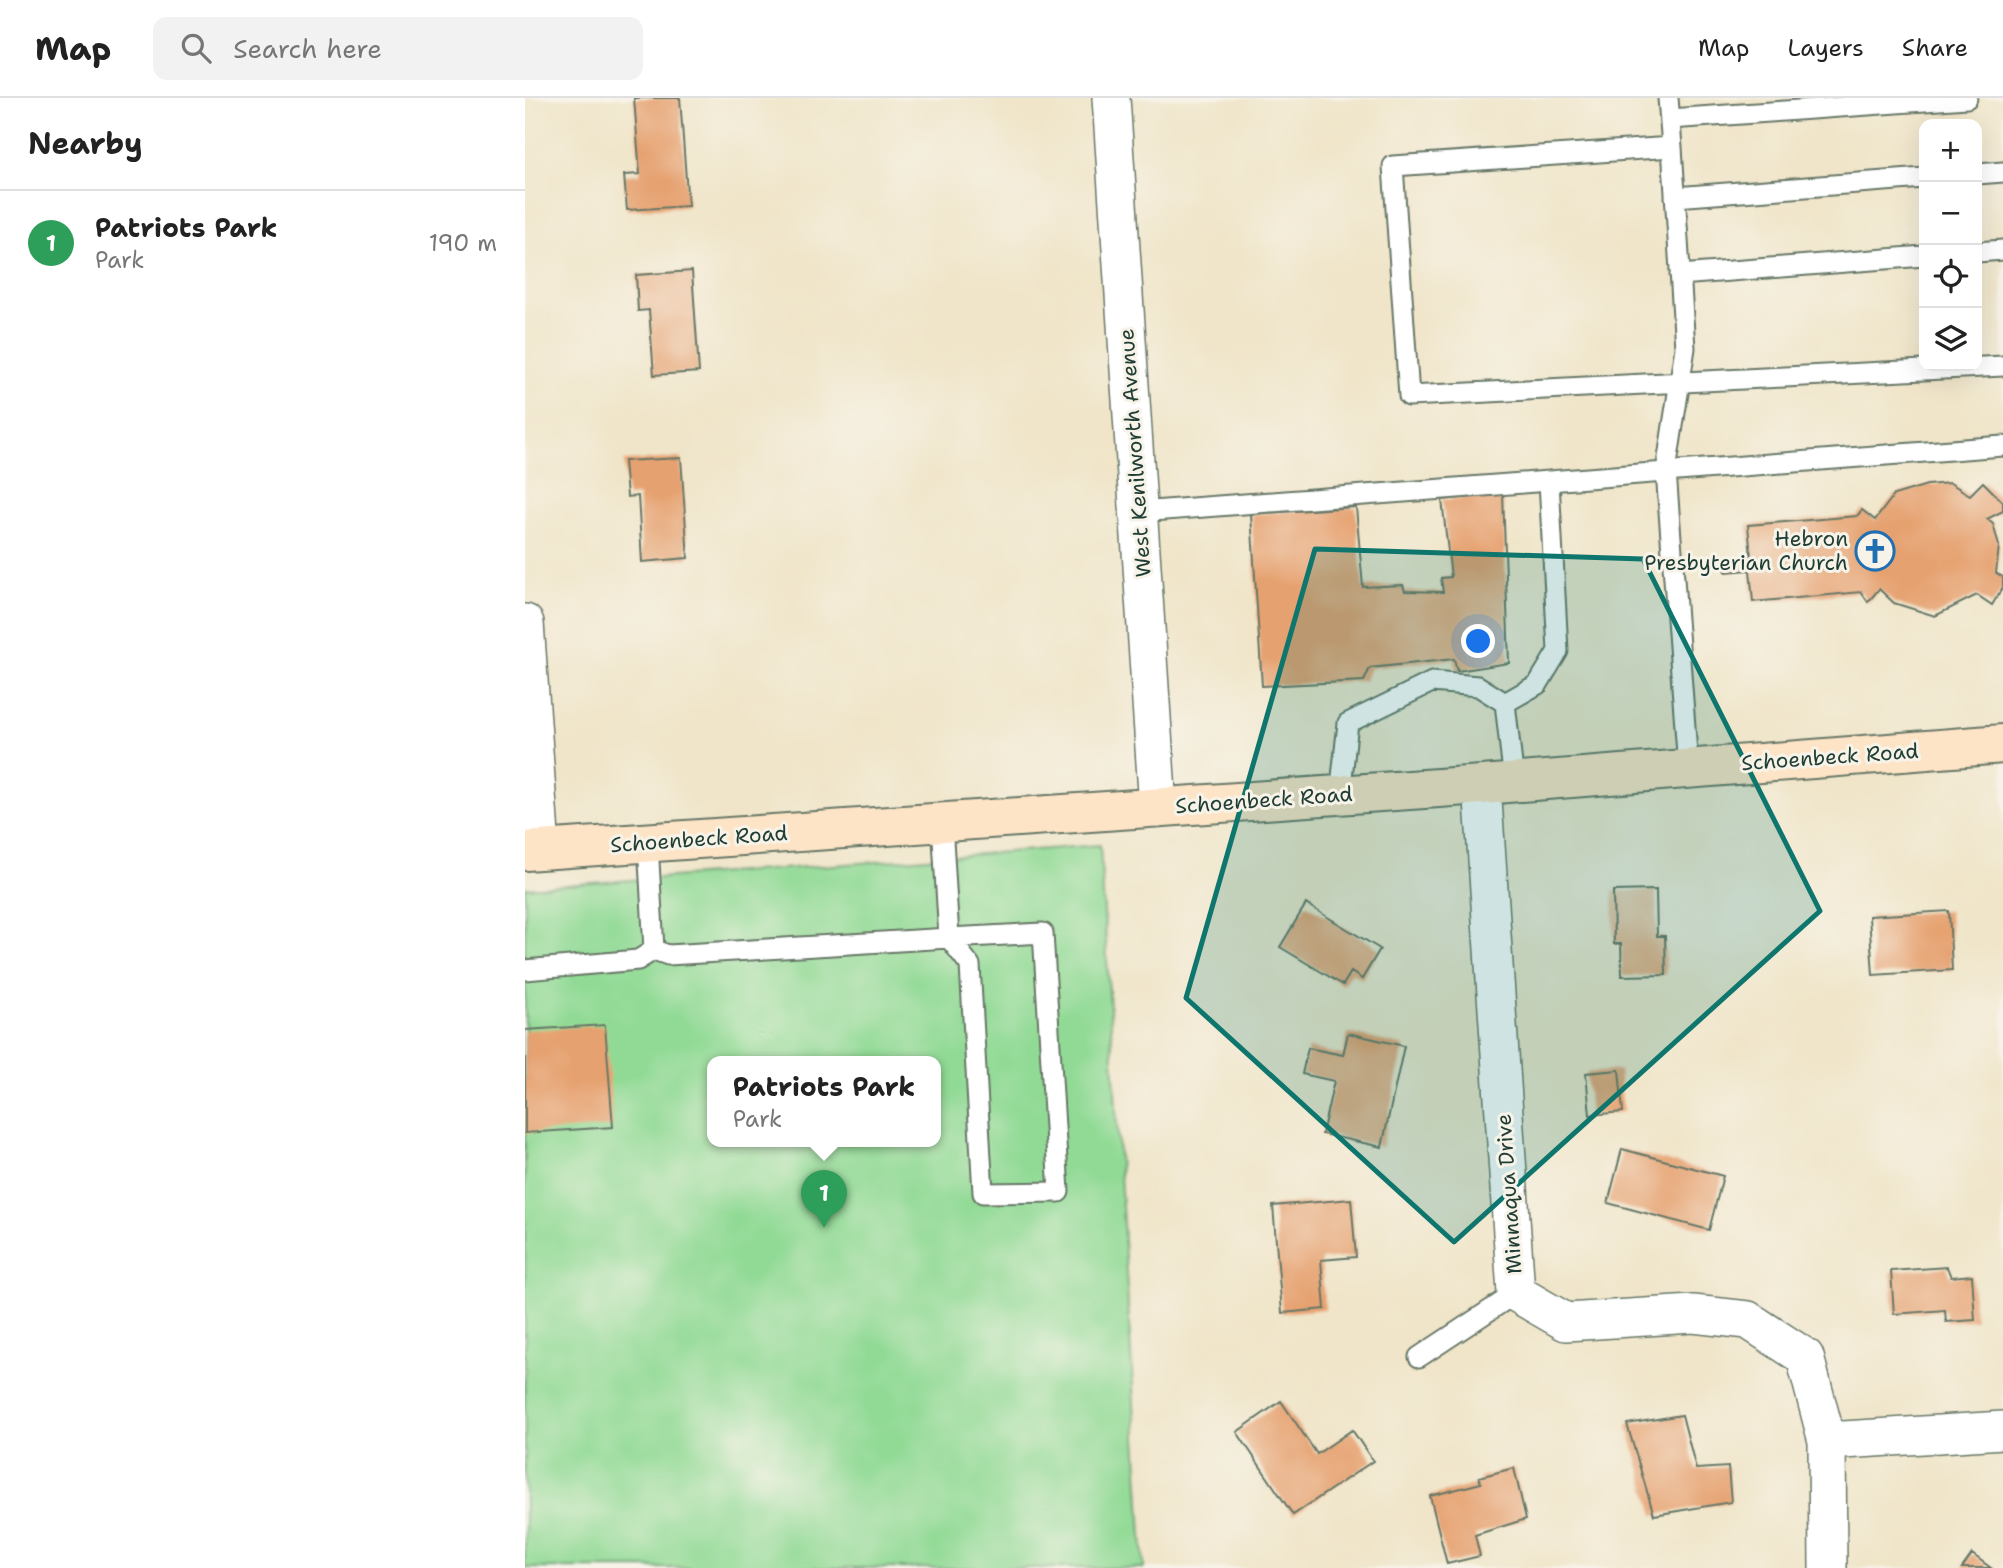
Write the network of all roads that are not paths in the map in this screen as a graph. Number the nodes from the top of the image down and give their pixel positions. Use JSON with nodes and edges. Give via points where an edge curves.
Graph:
{"nodes":[{"id":1,"x":1111,"y":98,"type":"edge"},
{"id":2,"x":1668,"y":98,"type":"edge"},
{"id":3,"x":1967,"y":98,"type":"edge"},
{"id":4,"x":1670,"y":119,"type":"junction"},
{"id":5,"x":1672,"y":147,"type":"junction"},
{"id":6,"x":2003,"y":172,"type":"edge"},
{"id":7,"x":1982,"y":174,"type":"edge"},
{"id":8,"x":1919,"y":178,"type":"edge"},
{"id":9,"x":1675,"y":197,"type":"junction"},
{"id":10,"x":2003,"y":250,"type":"edge"},
{"id":11,"x":1982,"y":252,"type":"edge"},
{"id":12,"x":1919,"y":256,"type":"edge"},
{"id":13,"x":1680,"y":275,"type":"junction"},
{"id":14,"x":2003,"y":366,"type":"edge"},
{"id":15,"x":1679,"y":383,"type":"junction"},
{"id":16,"x":2003,"y":446,"type":"edge"},
{"id":17,"x":1666,"y":471,"type":"junction"},
{"id":18,"x":1549,"y":481,"type":"junction"},
{"id":19,"x":1139,"y":512,"type":"junction"},
{"id":20,"x":525,"y":623,"type":"edge"},
{"id":21,"x":1506,"y":703,"type":"junction"},
{"id":22,"x":2003,"y":744,"type":"edge"},
{"id":23,"x":1688,"y":767,"type":"junction"},
{"id":24,"x":1498,"y":783,"type":"junction"},
{"id":25,"x":1340,"y":795,"type":"junction"},
{"id":26,"x":1157,"y":808,"type":"junction"},
{"id":27,"x":941,"y":823,"type":"junction"},
{"id":28,"x":648,"y":843,"type":"junction"},
{"id":29,"x":533,"y":851,"type":"edge"},
{"id":30,"x":949,"y":938,"type":"junction"},
{"id":31,"x":654,"y":950,"type":"junction"},
{"id":32,"x":525,"y":970,"type":"edge"},
{"id":33,"x":1516,"y":1293,"type":"junction"},
{"id":34,"x":1419,"y":1357,"type":"dead end"},
{"id":35,"x":2003,"y":1430,"type":"edge"},
{"id":36,"x":1827,"y":1441,"type":"junction"},
{"id":37,"x":1828,"y":1568,"type":"edge"}],
"edges":[{"from":1,"to":19,"type":"street","name":"West Kenilworth Avenue"},
{"from":2,"to":4,"type":"lane"},
{"from":3,"to":4,"type":"lane"},
{"from":4,"to":5,"type":"lane"},
{"from":5,"to":9,"type":"lane"},
{"from":5,"to":15,"type":"lane","via":[[1393,166],[1409,396]]},
{"from":6,"to":7,"type":"lane"},
{"from":8,"to":9,"type":"lane"},
{"from":9,"to":13,"type":"lane"},
{"from":10,"to":11,"type":"lane"},
{"from":12,"to":13,"type":"lane"},
{"from":13,"to":15,"type":"lane","via":[[1685,348]]},
{"from":14,"to":15,"type":"lane"},
{"from":15,"to":17,"type":"lane"},
{"from":16,"to":17,"type":"lane"},
{"from":17,"to":18,"type":"lane"},
{"from":17,"to":23,"type":"lane"},
{"from":18,"to":19,"type":"lane"},
{"from":18,"to":21,"type":"lane","via":[[1558,651],[1538,684]]},
{"from":19,"to":26,"type":"street","name":"West Kenilworth Avenue"},
{"from":20,"to":29,"type":"street"},
{"from":21,"to":24,"type":"lane"},
{"from":21,"to":25,"type":"lane","via":[[1478,686],[1432,682],[1348,723]]},
{"from":22,"to":23,"type":"main road","name":"Schoenbeck Road"},
{"from":23,"to":24,"type":"main road","name":"Schoenbeck Road"},
{"from":24,"to":25,"type":"main road","name":"Schoenbeck Road"},
{"from":24,"to":33,"type":"street","name":"Minnaqua Drive"},
{"from":25,"to":26,"type":"main road","name":"Schoenbeck Road"},
{"from":26,"to":27,"type":"main road","name":"Schoenbeck Road"},
{"from":27,"to":28,"type":"main road","name":"Schoenbeck Road"},
{"from":27,"to":30,"type":"lane"},
{"from":28,"to":29,"type":"main road","name":"Schoenbeck Road"},
{"from":28,"to":31,"type":"lane"},
{"from":30,"to":30,"type":"lane","via":[[970,965],[983,1194],[1059,1192],[1043,933]]},
{"from":30,"to":31,"type":"lane","via":[[668,955]]},
{"from":31,"to":32,"type":"lane","via":[[638,960]]},
{"from":33,"to":34,"type":"lane"},
{"from":33,"to":36,"type":"street","name":"Minnaqua Drive","via":[[1566,1322],[1693,1314],[1748,1320],[1805,1357]]},
{"from":35,"to":36,"type":"street"},
{"from":36,"to":37,"type":"street","name":"Minnaqua Drive"}]}
